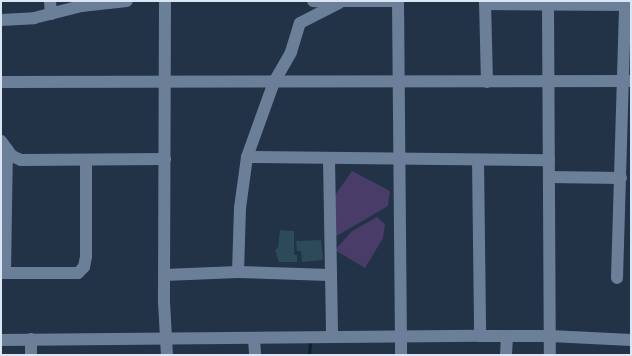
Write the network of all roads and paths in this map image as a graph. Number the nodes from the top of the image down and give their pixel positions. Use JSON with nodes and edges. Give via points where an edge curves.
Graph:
{"nodes":[{"id":1,"x":50,"y":1,"type":"edge"},
{"id":2,"x":127,"y":1,"type":"edge"},
{"id":3,"x":165,"y":1,"type":"edge"},
{"id":4,"x":313,"y":1,"type":"edge"},
{"id":5,"x":398,"y":1,"type":"edge"},
{"id":6,"x":338,"y":2,"type":"edge"},
{"id":7,"x":485,"y":2,"type":"edge"},
{"id":8,"x":627,"y":4,"type":"edge"},
{"id":9,"x":548,"y":5,"type":"junction"},
{"id":10,"x":51,"y":14,"type":"junction"},
{"id":11,"x":1,"y":20,"type":"edge"},
{"id":12,"x":166,"y":81,"type":"junction"},
{"id":13,"x":549,"y":81,"type":"junction"},
{"id":14,"x":627,"y":81,"type":"edge"},
{"id":15,"x":1,"y":82,"type":"edge"},
{"id":16,"x":274,"y":82,"type":"junction"},
{"id":17,"x":398,"y":82,"type":"junction"},
{"id":18,"x":487,"y":82,"type":"junction"},
{"id":19,"x":4,"y":145,"type":"edge"},
{"id":20,"x":247,"y":157,"type":"junction"},
{"id":21,"x":166,"y":159,"type":"junction"},
{"id":22,"x":329,"y":159,"type":"junction"},
{"id":23,"x":86,"y":160,"type":"junction"},
{"id":24,"x":400,"y":160,"type":"junction"},
{"id":25,"x":478,"y":160,"type":"junction"},
{"id":26,"x":549,"y":160,"type":"junction"},
{"id":27,"x":549,"y":176,"type":"junction"},
{"id":28,"x":621,"y":178,"type":"junction"},
{"id":29,"x":238,"y":272,"type":"junction"},
{"id":30,"x":3,"y":273,"type":"edge"},
{"id":31,"x":164,"y":274,"type":"junction"},
{"id":32,"x":330,"y":275,"type":"junction"},
{"id":33,"x":617,"y":278,"type":"dead end"},
{"id":34,"x":401,"y":336,"type":"junction"},
{"id":35,"x":480,"y":336,"type":"junction"},
{"id":36,"x":507,"y":336,"type":"junction"},
{"id":37,"x":550,"y":336,"type":"junction"},
{"id":38,"x":332,"y":337,"type":"junction"},
{"id":39,"x":254,"y":339,"type":"junction"},
{"id":40,"x":1,"y":340,"type":"edge"},
{"id":41,"x":32,"y":340,"type":"junction"},
{"id":42,"x":167,"y":340,"type":"junction"},
{"id":43,"x":631,"y":340,"type":"edge"},
{"id":44,"x":32,"y":355,"type":"edge"},
{"id":45,"x":167,"y":355,"type":"edge"},
{"id":46,"x":255,"y":355,"type":"edge"},
{"id":47,"x":401,"y":355,"type":"edge"},
{"id":48,"x":506,"y":355,"type":"edge"},
{"id":49,"x":550,"y":355,"type":"edge"}],
"edges":[{"from":1,"to":10,"type":"street"},
{"from":2,"to":10,"type":"street","via":[[81,6]]},
{"from":3,"to":12,"type":"street"},
{"from":4,"to":6,"type":"street"},
{"from":5,"to":6,"type":"street"},
{"from":5,"to":17,"type":"street"},
{"from":6,"to":16,"type":"street","via":[[300,23],[291,52]]},
{"from":7,"to":9,"type":"street"},
{"from":7,"to":18,"type":"street"},
{"from":8,"to":9,"type":"street"},
{"from":8,"to":14,"type":"street"},
{"from":9,"to":13,"type":"street"},
{"from":10,"to":11,"type":"street"},
{"from":12,"to":15,"type":"street"},
{"from":12,"to":16,"type":"street"},
{"from":12,"to":21,"type":"street"},
{"from":13,"to":14,"type":"street"},
{"from":13,"to":18,"type":"street"},
{"from":13,"to":26,"type":"street"},
{"from":14,"to":28,"type":"street"},
{"from":16,"to":17,"type":"street"},
{"from":16,"to":20,"type":"street"},
{"from":17,"to":18,"type":"street"},
{"from":17,"to":24,"type":"street"},
{"from":19,"to":23,"type":"street","via":[[12,156],[21,160]]},
{"from":19,"to":30,"type":"street"},
{"from":20,"to":22,"type":"street"},
{"from":20,"to":29,"type":"street","via":[[240,208]]},
{"from":21,"to":23,"type":"street"},
{"from":21,"to":31,"type":"street"},
{"from":22,"to":24,"type":"street"},
{"from":22,"to":32,"type":"street"},
{"from":23,"to":30,"type":"street","via":[[84,268],[78,273]]},
{"from":24,"to":25,"type":"street"},
{"from":24,"to":34,"type":"street"},
{"from":25,"to":26,"type":"street"},
{"from":25,"to":35,"type":"street"},
{"from":26,"to":27,"type":"street"},
{"from":27,"to":28,"type":"street"},
{"from":27,"to":37,"type":"street"},
{"from":28,"to":33,"type":"street"},
{"from":29,"to":31,"type":"street"},
{"from":29,"to":32,"type":"street"},
{"from":31,"to":42,"type":"street"},
{"from":32,"to":38,"type":"street"},
{"from":34,"to":35,"type":"street"},
{"from":34,"to":38,"type":"street"},
{"from":34,"to":47,"type":"street"},
{"from":35,"to":36,"type":"street"},
{"from":36,"to":37,"type":"street"},
{"from":36,"to":48,"type":"street"},
{"from":37,"to":43,"type":"street"},
{"from":37,"to":49,"type":"street"},
{"from":38,"to":39,"type":"street"},
{"from":39,"to":42,"type":"street"},
{"from":39,"to":46,"type":"street"},
{"from":40,"to":41,"type":"street"},
{"from":41,"to":42,"type":"street"},
{"from":41,"to":44,"type":"street"},
{"from":42,"to":45,"type":"street"}]}
